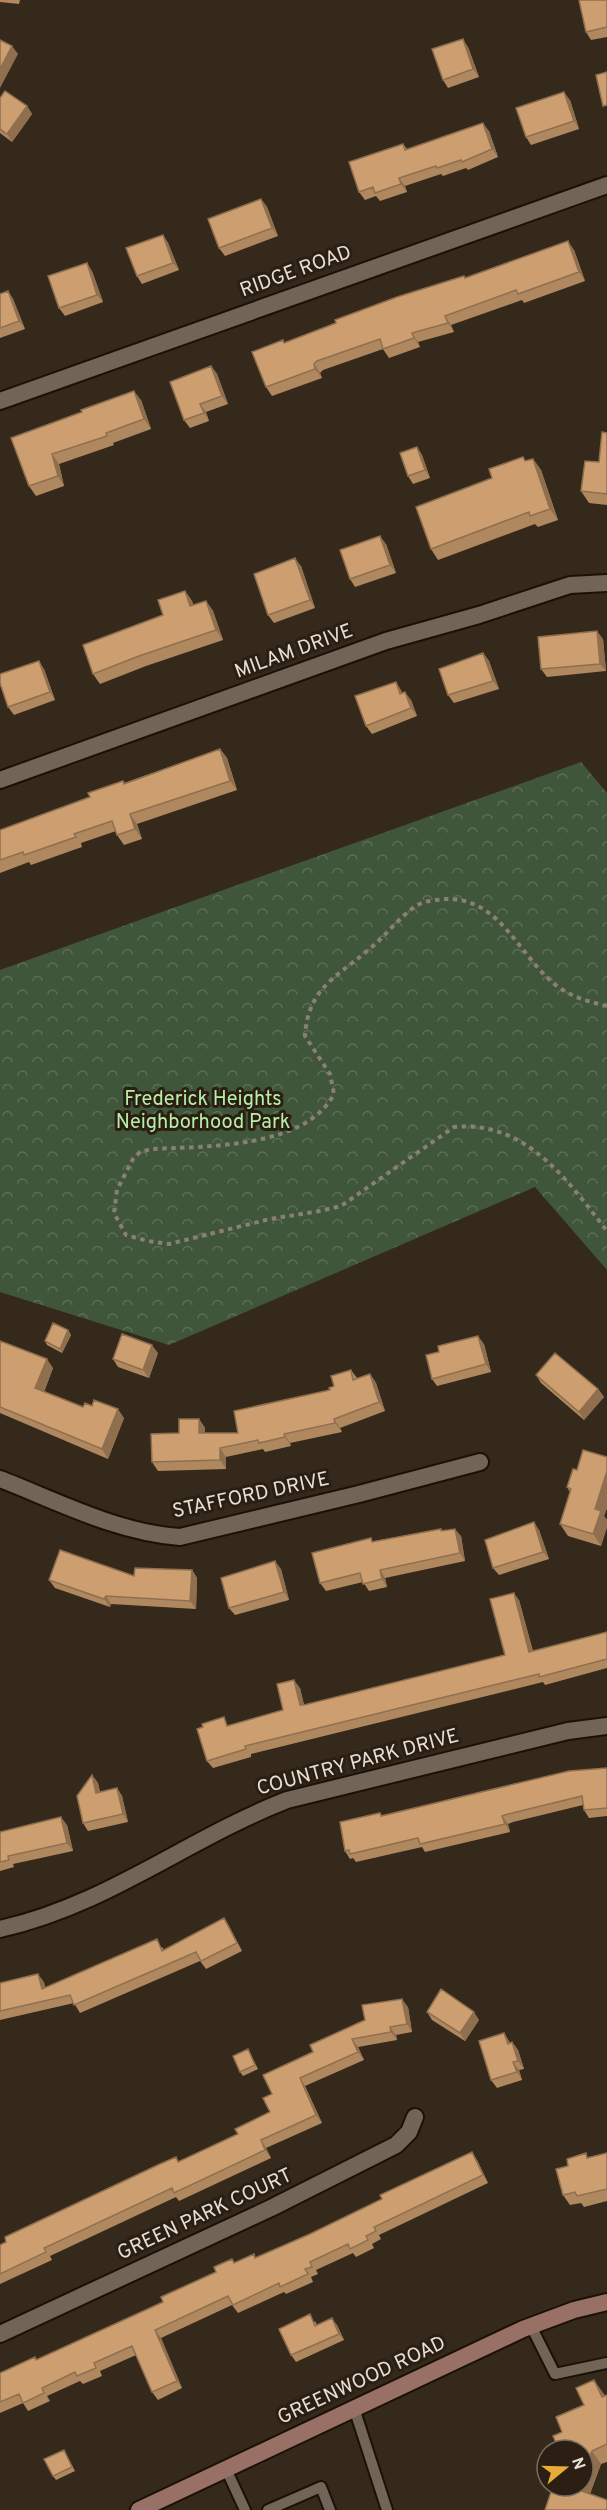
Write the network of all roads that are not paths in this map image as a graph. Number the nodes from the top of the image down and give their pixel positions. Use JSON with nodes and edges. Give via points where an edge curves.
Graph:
{"nodes":[{"id":1,"x":607,"y":185,"type":"edge"},
{"id":2,"x":0,"y":401,"type":"edge"},
{"id":3,"x":607,"y":583,"type":"edge"},
{"id":4,"x":0,"y":780,"type":"edge"},
{"id":5,"x":480,"y":1462,"type":"dead end"},
{"id":6,"x":0,"y":1479,"type":"edge"},
{"id":7,"x":607,"y":1726,"type":"edge"},
{"id":8,"x":0,"y":1929,"type":"edge"},
{"id":9,"x":415,"y":2117,"type":"dead end"},
{"id":10,"x":607,"y":2302,"type":"edge"},
{"id":11,"x":531,"y":2326,"type":"junction"},
{"id":12,"x":0,"y":2334,"type":"edge"},
{"id":13,"x":607,"y":2363,"type":"edge"},
{"id":14,"x":354,"y":2408,"type":"junction"},
{"id":15,"x":226,"y":2469,"type":"junction"},
{"id":16,"x":142,"y":2509,"type":"edge"},
{"id":17,"x":245,"y":2510,"type":"edge"},
{"id":18,"x":268,"y":2510,"type":"edge"},
{"id":19,"x":330,"y":2510,"type":"edge"},
{"id":20,"x":387,"y":2510,"type":"edge"}],
"edges":[{"from":1,"to":2,"type":"street","name":"RIDGE ROAD"},
{"from":3,"to":4,"type":"street","name":"MILAM DRIVE","via":[[570,585],[386,641]]},
{"from":5,"to":6,"type":"street","name":"STAFFORD DRIVE","via":[[180,1537],[157,1535],[107,1520]]},
{"from":7,"to":8,"type":"street","name":"COUNTRY PARK DRIVE","via":[[568,1731],[287,1800],[247,1816],[79,1905]]},
{"from":9,"to":12,"type":"street","name":"GREEN PARK COURT","via":[[409,2132],[396,2145],[271,2208]]},
{"from":10,"to":11,"type":"main road","name":"GREENWOOD ROAD"},
{"from":11,"to":13,"type":"lane","via":[[555,2374]]},
{"from":11,"to":14,"type":"main road","name":"GREENWOOD ROAD"},
{"from":14,"to":15,"type":"main road","name":"GREENWOOD ROAD"},
{"from":14,"to":20,"type":"lane"},
{"from":15,"to":16,"type":"main road","name":"GREENWOOD ROAD"},
{"from":15,"to":17,"type":"lane"},
{"from":18,"to":19,"type":"lane","via":[[321,2487]]}]}
